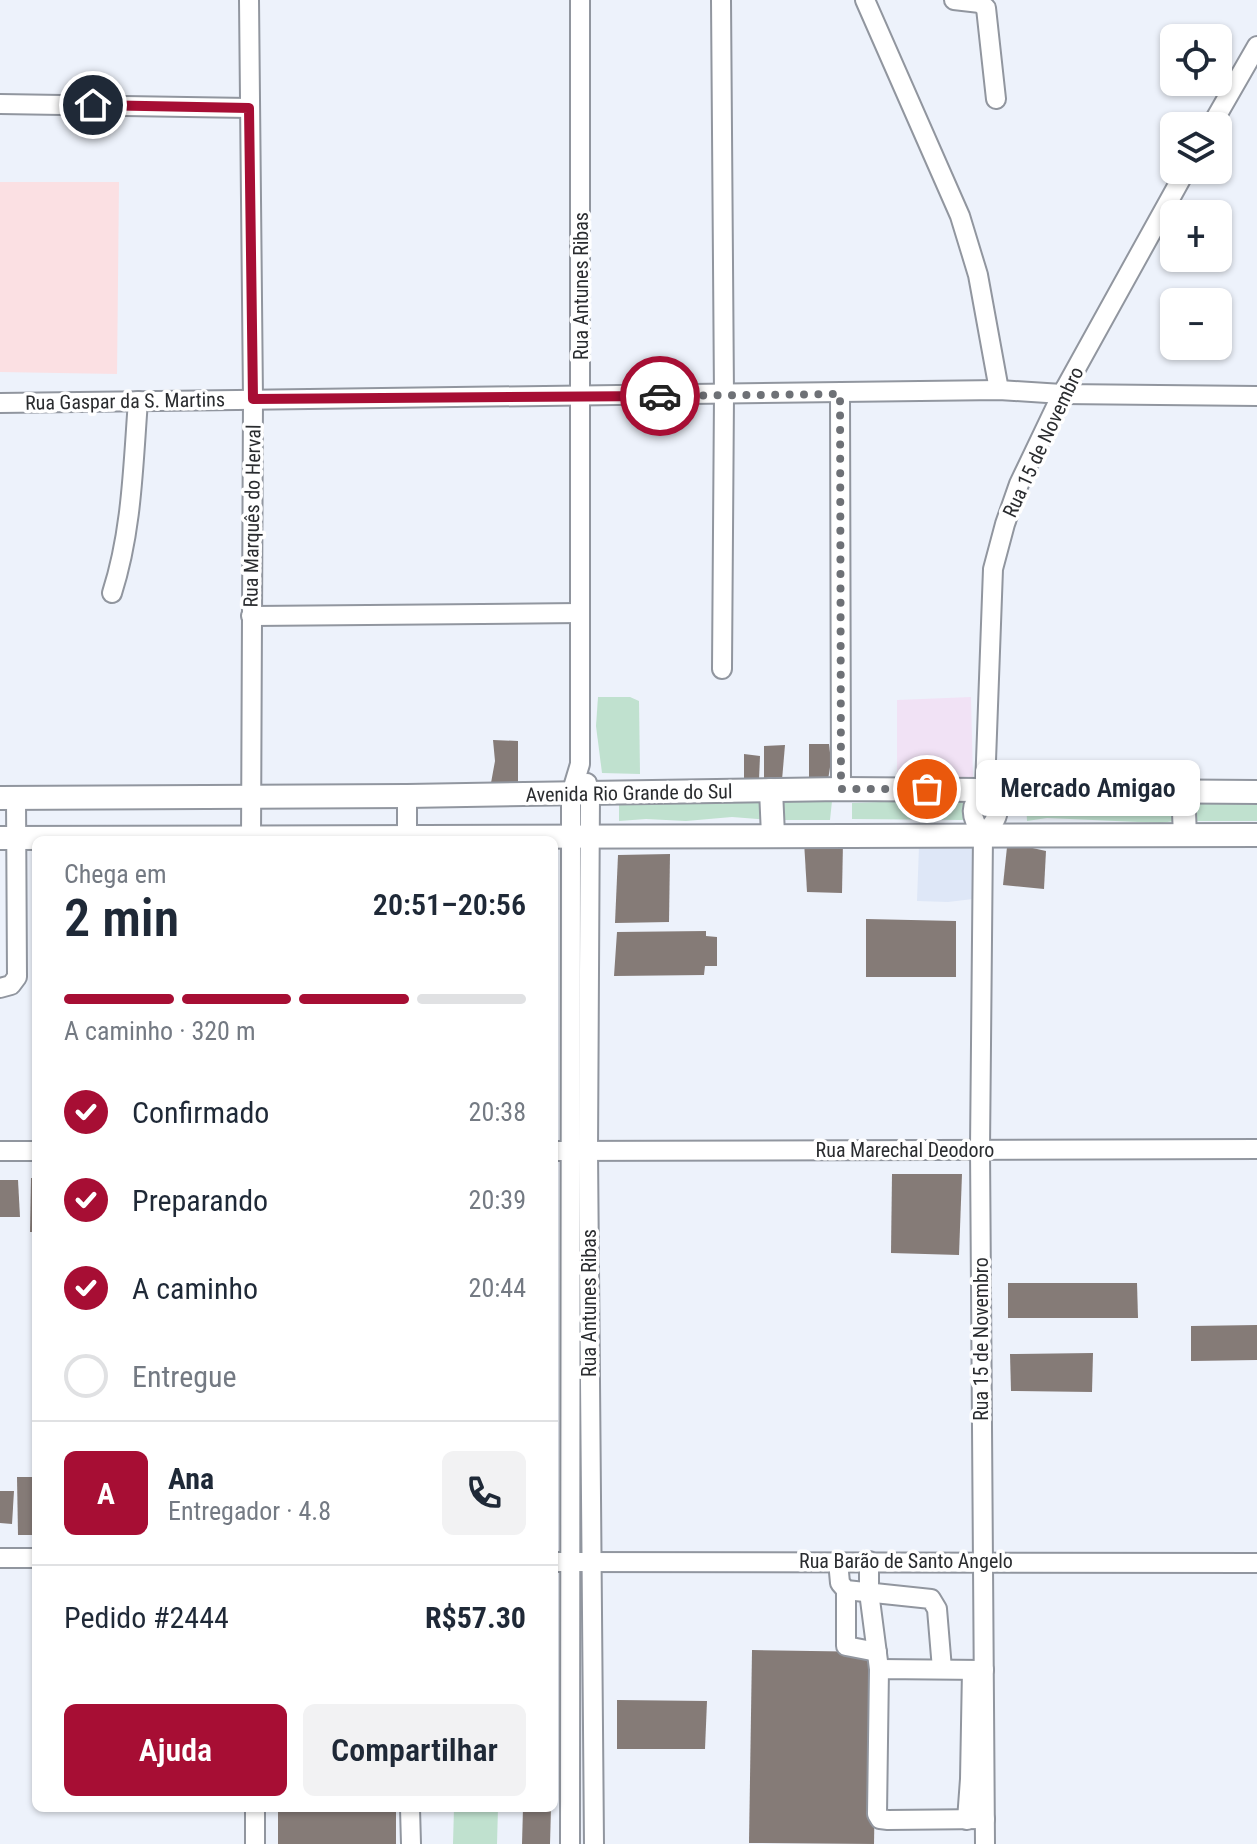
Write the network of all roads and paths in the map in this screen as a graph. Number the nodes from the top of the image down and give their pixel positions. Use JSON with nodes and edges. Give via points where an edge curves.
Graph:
{"nodes":[{"id":1,"x":249,"y":0,"type":"edge"},
{"id":2,"x":580,"y":0,"type":"edge"},
{"id":3,"x":721,"y":0,"type":"edge"},
{"id":4,"x":865,"y":0,"type":"edge"},
{"id":5,"x":954,"y":0,"type":"edge"},
{"id":6,"x":1257,"y":46,"type":"edge"},
{"id":7,"x":996,"y":99,"type":"dead end"},
{"id":8,"x":0,"y":104,"type":"edge"},
{"id":9,"x":249,"y":108,"type":"junction"},
{"id":10,"x":1219,"y":112,"type":"edge"},
{"id":11,"x":1178,"y":184,"type":"edge"},
{"id":12,"x":999,"y":390,"type":"junction"},
{"id":13,"x":840,"y":394,"type":"junction"},
{"id":14,"x":1062,"y":394,"type":"junction"},
{"id":15,"x":724,"y":395,"type":"junction"},
{"id":16,"x":1257,"y":396,"type":"edge"},
{"id":17,"x":580,"y":397,"type":"junction"},
{"id":18,"x":253,"y":399,"type":"junction"},
{"id":19,"x":138,"y":401,"type":"junction"},
{"id":20,"x":0,"y":403,"type":"edge"},
{"id":21,"x":112,"y":593,"type":"dead end"},
{"id":22,"x":580,"y":613,"type":"junction"},
{"id":23,"x":251,"y":616,"type":"junction"},
{"id":24,"x":722,"y":669,"type":"dead end"},
{"id":25,"x":985,"y":788,"type":"junction"},
{"id":26,"x":841,"y":789,"type":"junction"},
{"id":27,"x":771,"y":790,"type":"junction"},
{"id":28,"x":1183,"y":791,"type":"junction"},
{"id":29,"x":1257,"y":792,"type":"edge"},
{"id":30,"x":581,"y":794,"type":"junction"},
{"id":31,"x":407,"y":796,"type":"junction"},
{"id":32,"x":251,"y":797,"type":"junction"},
{"id":33,"x":8,"y":798,"type":"edge"},
{"id":34,"x":580,"y":835,"type":"junction"},
{"id":35,"x":773,"y":835,"type":"junction"},
{"id":36,"x":983,"y":835,"type":"junction"},
{"id":37,"x":1185,"y":835,"type":"junction"},
{"id":38,"x":1257,"y":835,"type":"edge"},
{"id":39,"x":251,"y":836,"type":"edge"},
{"id":40,"x":407,"y":836,"type":"edge"},
{"id":41,"x":522,"y":836,"type":"edge"},
{"id":42,"x":8,"y":838,"type":"edge"},
{"id":43,"x":32,"y":838,"type":"edge"},
{"id":44,"x":26,"y":977,"type":"edge"},
{"id":45,"x":0,"y":988,"type":"edge"},
{"id":46,"x":980,"y":1149,"type":"junction"},
{"id":47,"x":1257,"y":1149,"type":"edge"},
{"id":48,"x":0,"y":1151,"type":"edge"},
{"id":49,"x":32,"y":1151,"type":"edge"},
{"id":50,"x":571,"y":1151,"type":"edge"},
{"id":51,"x":0,"y":1558,"type":"edge"},
{"id":52,"x":32,"y":1558,"type":"edge"},
{"id":53,"x":838,"y":1561,"type":"junction"},
{"id":54,"x":869,"y":1561,"type":"junction"},
{"id":55,"x":982,"y":1561,"type":"junction"},
{"id":56,"x":562,"y":1562,"type":"edge"},
{"id":57,"x":590,"y":1562,"type":"junction"},
{"id":58,"x":1257,"y":1563,"type":"edge"},
{"id":59,"x":846,"y":1590,"type":"junction"},
{"id":60,"x":869,"y":1592,"type":"junction"},
{"id":61,"x":878,"y":1660,"type":"junction"},
{"id":62,"x":942,"y":1669,"type":"junction"},
{"id":63,"x":978,"y":1670,"type":"junction"},
{"id":64,"x":255,"y":1812,"type":"edge"},
{"id":65,"x":410,"y":1812,"type":"edge"},
{"id":66,"x":976,"y":1819,"type":"junction"},
{"id":67,"x":255,"y":1844,"type":"edge"},
{"id":68,"x":411,"y":1844,"type":"edge"},
{"id":69,"x":570,"y":1844,"type":"edge"},
{"id":70,"x":594,"y":1844,"type":"edge"},
{"id":71,"x":985,"y":1844,"type":"edge"}],
"edges":[{"from":1,"to":9,"type":"street","name":"Rua Marquês do Herval"},
{"from":2,"to":17,"type":"street","name":"Rua Antunes Ribas"},
{"from":3,"to":15,"type":"street"},
{"from":4,"to":12,"type":"street","via":[[960,216],[978,275]]},
{"from":5,"to":7,"type":"street","via":[[986,8]]},
{"from":6,"to":10,"type":"street"},
{"from":8,"to":9,"type":"street"},
{"from":9,"to":18,"type":"street","name":"Rua Marquês do Herval"},
{"from":11,"to":14,"type":"street","name":"Rua 15 de Novembro"},
{"from":12,"to":13,"type":"street","name":"Rua Gaspar da S. Martins"},
{"from":12,"to":14,"type":"street","name":"Rua Gaspar da S. Martins"},
{"from":13,"to":15,"type":"street","name":"Rua Gaspar da S. Martins"},
{"from":13,"to":26,"type":"street"},
{"from":14,"to":16,"type":"street","name":"Rua Gaspar da S. Martins"},
{"from":14,"to":25,"type":"street","name":"Rua 15 de Novembro","via":[[1019,484],[993,569]]},
{"from":15,"to":17,"type":"street","name":"Rua Gaspar da S. Martins"},
{"from":15,"to":24,"type":"street"},
{"from":17,"to":18,"type":"street","name":"Rua Gaspar da S. Martins"},
{"from":17,"to":22,"type":"street","name":"Rua Antunes Ribas"},
{"from":18,"to":19,"type":"street","name":"Rua Gaspar da S. Martins"},
{"from":18,"to":23,"type":"street","name":"Rua Marquês do Herval"},
{"from":19,"to":20,"type":"street","name":"Rua Gaspar da S. Martins"},
{"from":19,"to":21,"type":"street","via":[[129,523]]},
{"from":22,"to":23,"type":"street"},
{"from":22,"to":30,"type":"street","name":"Rua Antunes Ribas"},
{"from":23,"to":32,"type":"street","name":"Rua Marquês do Herval"},
{"from":25,"to":26,"type":"main road","name":"Avenida Rio Grande do Sul"},
{"from":25,"to":28,"type":"main road","name":"Avenida Rio Grande do Sul"},
{"from":25,"to":36,"type":"street","name":"Rua 15 de Novembro","via":[[971,811]]},
{"from":25,"to":36,"type":"street","name":"Rua 15 de Novembro","via":[[999,812]]},
{"from":26,"to":27,"type":"main road","name":"Avenida Rio Grande do Sul"},
{"from":27,"to":30,"type":"main road","name":"Avenida Rio Grande do Sul"},
{"from":27,"to":35,"type":"main road"},
{"from":28,"to":29,"type":"main road","name":"Avenida Rio Grande do Sul"},
{"from":28,"to":37,"type":"main road"},
{"from":30,"to":31,"type":"main road","name":"Avenida Rio Grande do Sul"},
{"from":30,"to":34,"type":"street","name":"Rua Antunes Ribas"},
{"from":31,"to":32,"type":"main road","name":"Avenida Rio Grande do Sul"},
{"from":31,"to":40,"type":"street"},
{"from":32,"to":33,"type":"main road","name":"Avenida Rio Grande do Sul"},
{"from":32,"to":39,"type":"street","name":"Rua Marquês do Herval"},
{"from":33,"to":42,"type":"street"},
{"from":34,"to":35,"type":"main road","name":"Avenida Rio Grande do Sul"},
{"from":34,"to":41,"type":"main road","name":"Avenida Rio Grande do Sul"},
{"from":34,"to":50,"type":"street","name":"Rua Antunes Ribas"},
{"from":35,"to":36,"type":"main road","name":"Avenida Rio Grande do Sul"},
{"from":36,"to":37,"type":"main road","name":"Avenida Rio Grande do Sul"},
{"from":36,"to":46,"type":"street","name":"Rua 15 de Novembro"},
{"from":37,"to":38,"type":"main road","name":"Avenida Rio Grande do Sul"},
{"from":42,"to":43,"type":"main road","name":"Avenida Rio Grande do Sul"},
{"from":42,"to":44,"type":"street"},
{"from":44,"to":45,"type":"street"},
{"from":46,"to":47,"type":"street","name":"Rua Marechal Deodoro"},
{"from":46,"to":50,"type":"street","name":"Rua Marechal Deodoro"},
{"from":46,"to":55,"type":"street","name":"Rua 15 de Novembro"},
{"from":48,"to":49,"type":"street"},
{"from":50,"to":56,"type":"street","name":"Rua Antunes Ribas"},
{"from":50,"to":57,"type":"street","name":"Rua Antunes Ribas"},
{"from":51,"to":52,"type":"street"},
{"from":53,"to":54,"type":"street","name":"Rua Barão de Santo Angelo"},
{"from":53,"to":57,"type":"street","name":"Rua Barão de Santo Angelo"},
{"from":53,"to":59,"type":"street"},
{"from":54,"to":55,"type":"street","name":"Rua Barão de Santo Angelo"},
{"from":54,"to":60,"type":"street"},
{"from":55,"to":58,"type":"street","name":"Rua Barão de Santo Angelo"},
{"from":55,"to":63,"type":"street","name":"Rua 15 de Novembro"},
{"from":56,"to":57,"type":"street","name":"Rua Barão de Santo Angelo"},
{"from":56,"to":69,"type":"street","name":"Rua Antunes Ribas"},
{"from":57,"to":70,"type":"street","name":"Rua Antunes Ribas"},
{"from":59,"to":60,"type":"street"},
{"from":59,"to":61,"type":"street","via":[[846,1646]]},
{"from":60,"to":61,"type":"street"},
{"from":60,"to":62,"type":"street","via":[[931,1599],[937,1609]]},
{"from":61,"to":62,"type":"street"},
{"from":61,"to":66,"type":"street","via":[[880,1819]]},
{"from":62,"to":63,"type":"street"},
{"from":63,"to":66,"type":"street","name":"Rua 15 de Novembro"},
{"from":64,"to":67,"type":"street"},
{"from":65,"to":68,"type":"street"},
{"from":66,"to":71,"type":"street","name":"Rua 15 de Novembro"}]}
